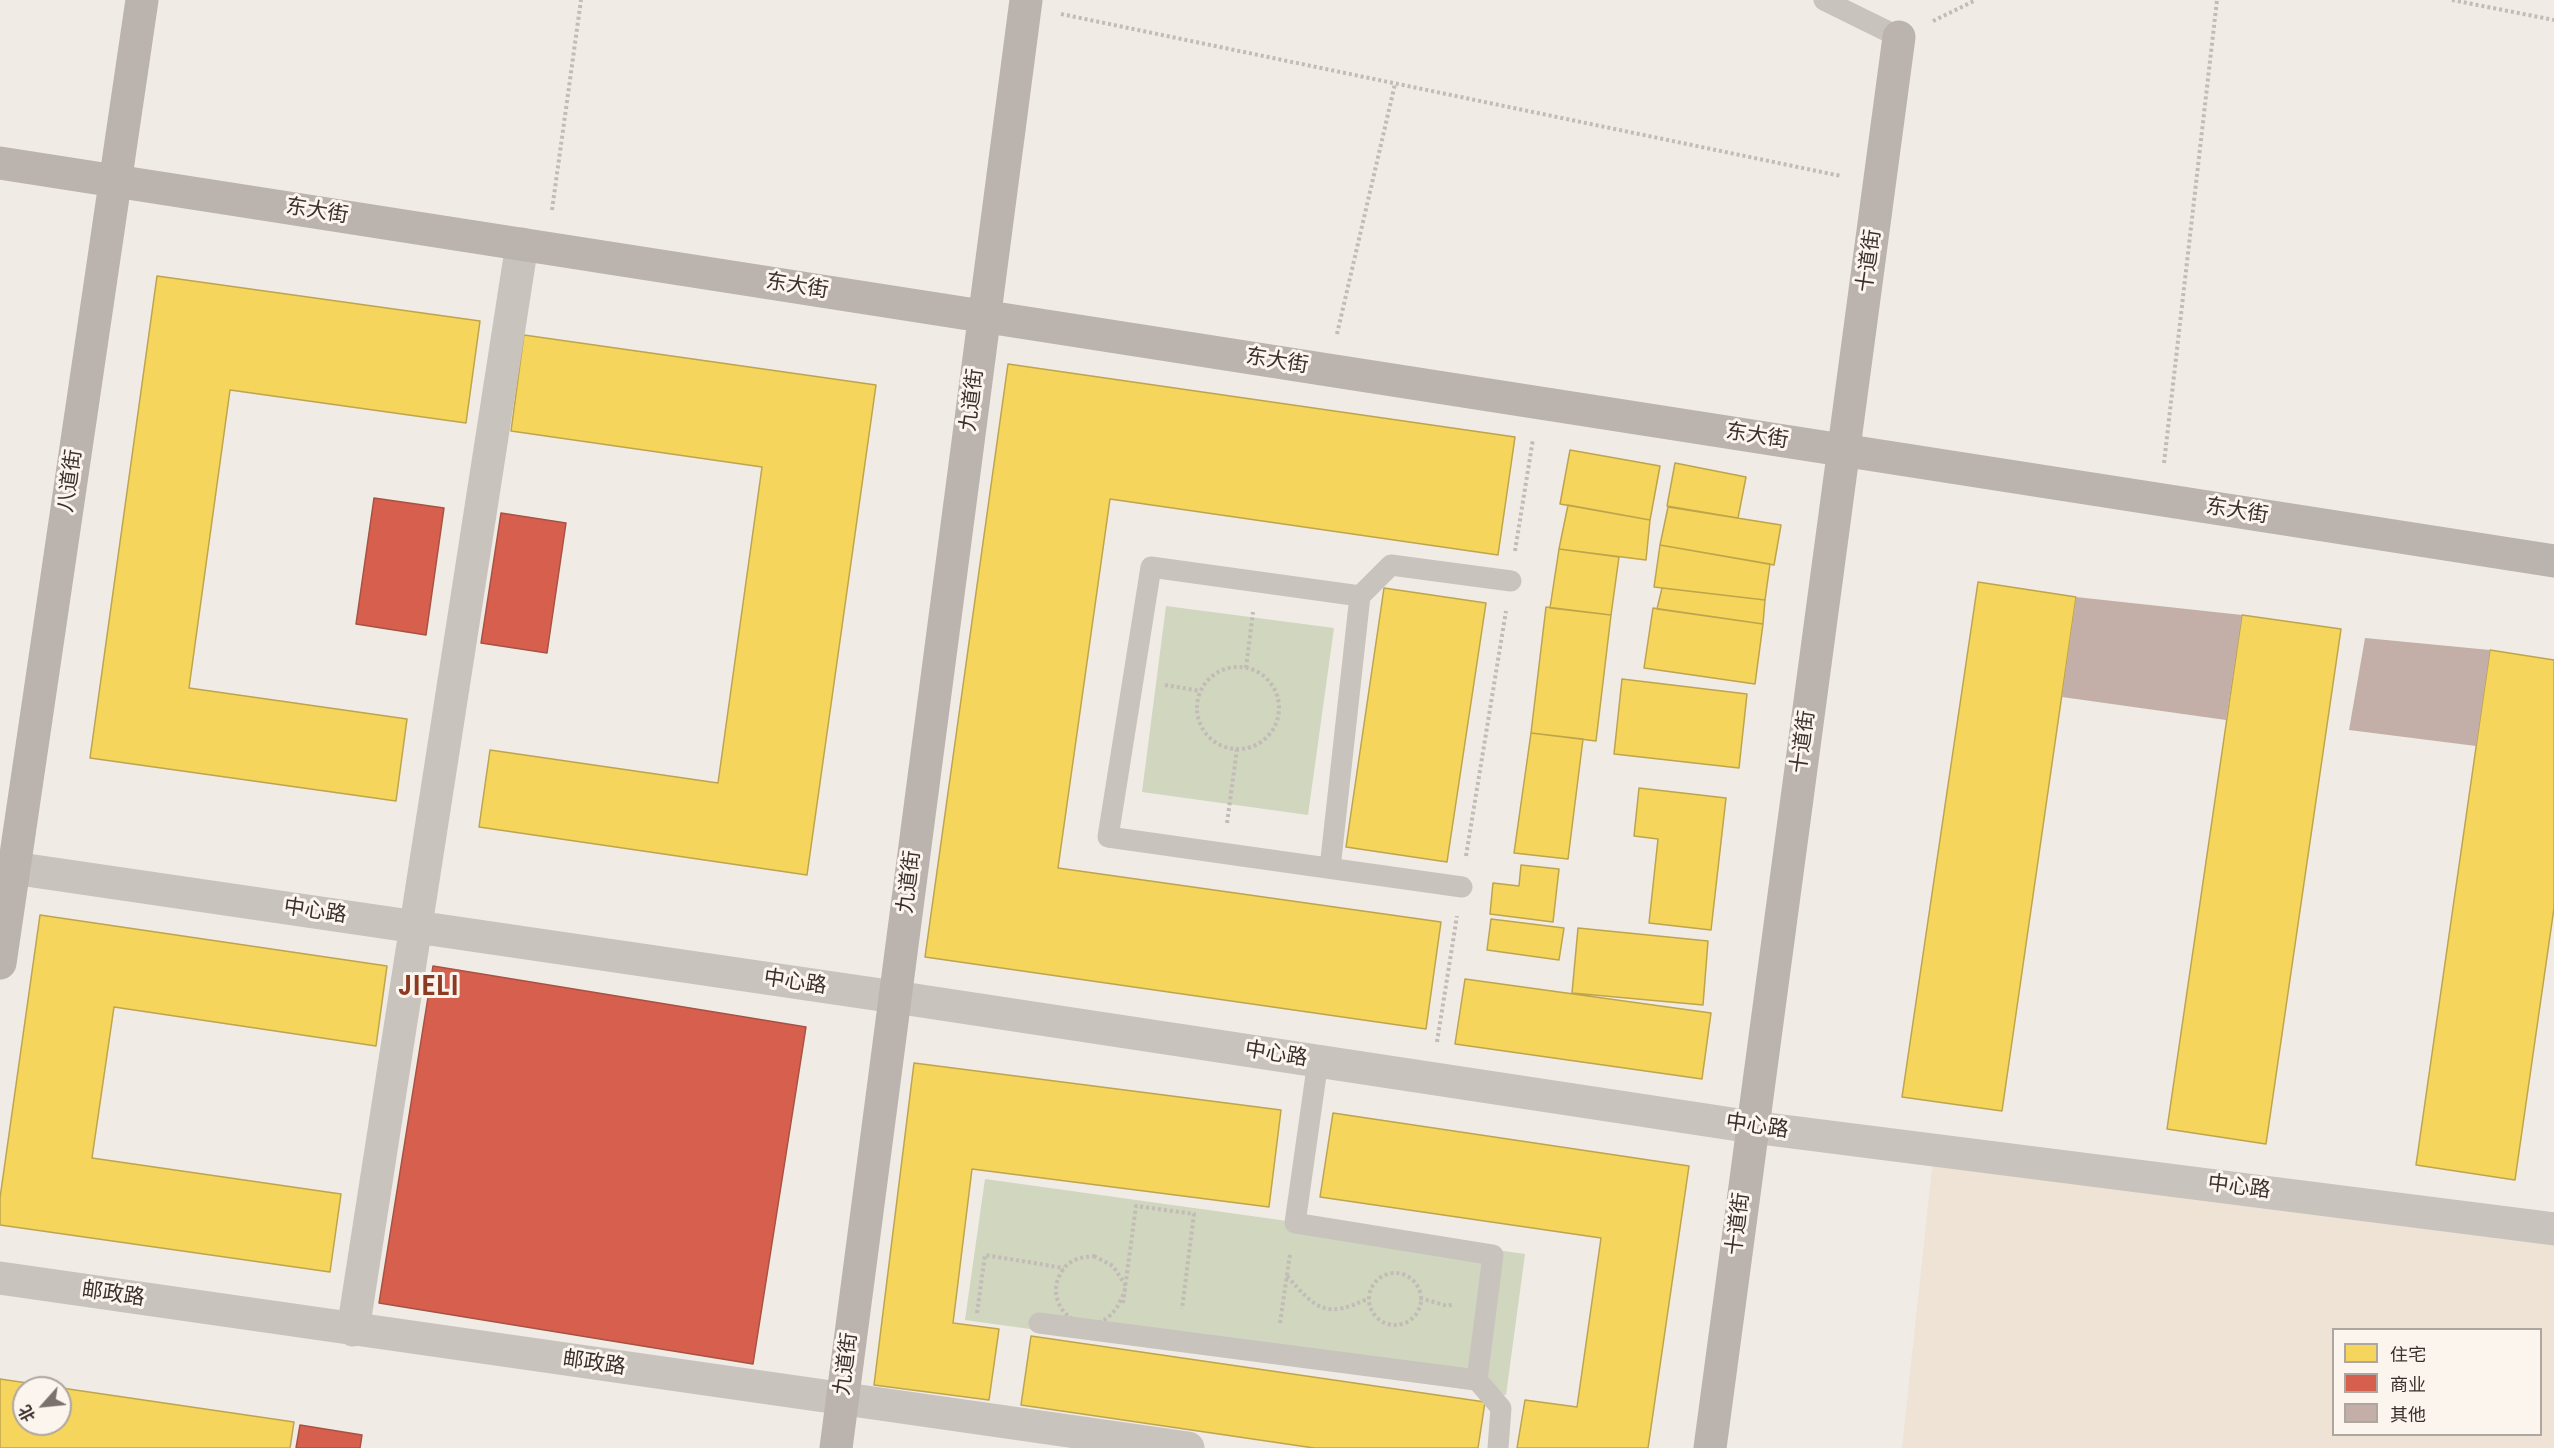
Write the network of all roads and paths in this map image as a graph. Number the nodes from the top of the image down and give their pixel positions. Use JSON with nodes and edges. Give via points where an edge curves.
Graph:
{"nodes":[{"id":1,"x":142,"y":0,"type":"edge"},
{"id":2,"x":581,"y":0,"type":"edge"},
{"id":3,"x":1824,"y":0,"type":"edge"},
{"id":4,"x":1976,"y":0,"type":"edge"},
{"id":5,"x":2217,"y":0,"type":"edge"},
{"id":6,"x":2452,"y":0,"type":"edge"},
{"id":7,"x":1026,"y":3,"type":"edge"},
{"id":8,"x":2554,"y":20,"type":"edge"},
{"id":9,"x":1899,"y":37,"type":"junction"},
{"id":10,"x":1395,"y":84,"type":"junction"},
{"id":11,"x":0,"y":163,"type":"edge"},
{"id":12,"x":114,"y":181,"type":"junction"},
{"id":13,"x":1880,"y":184,"type":"junction"},
{"id":14,"x":535,"y":246,"type":"junction"},
{"id":15,"x":984,"y":315,"type":"junction"},
{"id":16,"x":1329,"y":370,"type":"junction"},
{"id":17,"x":1539,"y":403,"type":"junction"},
{"id":18,"x":1844,"y":451,"type":"junction"},
{"id":19,"x":2160,"y":500,"type":"junction"},
{"id":20,"x":2554,"y":561,"type":"edge"},
{"id":21,"x":1510,"y":581,"type":"junction"},
{"id":22,"x":1257,"y":582,"type":"junction"},
{"id":23,"x":1360,"y":596,"type":"junction"},
{"id":24,"x":1246,"y":668,"type":"junction"},
{"id":25,"x":1237,"y":749,"type":"junction"},
{"id":26,"x":1222,"y":853,"type":"junction"},
{"id":27,"x":7,"y":867,"type":"edge"},
{"id":28,"x":1330,"y":868,"type":"junction"},
{"id":29,"x":1462,"y":887,"type":"junction"},
{"id":30,"x":416,"y":927,"type":"junction"},
{"id":31,"x":0,"y":963,"type":"edge"},
{"id":32,"x":895,"y":997,"type":"junction"},
{"id":33,"x":1318,"y":1061,"type":"junction"},
{"id":34,"x":1431,"y":1079,"type":"junction"},
{"id":35,"x":1752,"y":1127,"type":"junction"},
{"id":36,"x":1295,"y":1223,"type":"junction"},
{"id":37,"x":2554,"y":1229,"type":"edge"},
{"id":38,"x":1064,"y":1268,"type":"junction"},
{"id":39,"x":1287,"y":1276,"type":"junction"},
{"id":40,"x":0,"y":1278,"type":"edge"},
{"id":41,"x":1126,"y":1286,"type":"junction"},
{"id":42,"x":1369,"y":1298,"type":"junction"},
{"id":43,"x":977,"y":1312,"type":"dead end"},
{"id":44,"x":1039,"y":1323,"type":"dead end"},
{"id":45,"x":353,"y":1330,"type":"junction"},
{"id":46,"x":1119,"y":1334,"type":"junction"},
{"id":47,"x":1178,"y":1341,"type":"junction"},
{"id":48,"x":1275,"y":1353,"type":"junction"},
{"id":49,"x":1477,"y":1380,"type":"junction"},
{"id":50,"x":842,"y":1401,"type":"junction"},
{"id":51,"x":836,"y":1448,"type":"edge"},
{"id":52,"x":1188,"y":1448,"type":"edge"},
{"id":53,"x":1498,"y":1448,"type":"edge"},
{"id":54,"x":1710,"y":1448,"type":"edge"}],
"edges":[{"from":1,"to":12,"type":"street","name":"八道街"},
{"from":2,"to":14,"type":"path"},
{"from":3,"to":9,"type":"lane"},
{"from":4,"to":9,"type":"path"},
{"from":5,"to":19,"type":"path"},
{"from":6,"to":8,"type":"path"},
{"from":7,"to":10,"type":"path"},
{"from":7,"to":15,"type":"street","name":"九道街"},
{"from":9,"to":13,"type":"street","name":"十道街"},
{"from":10,"to":13,"type":"path"},
{"from":10,"to":16,"type":"path"},
{"from":11,"to":12,"type":"street","name":"东大街"},
{"from":12,"to":14,"type":"street","name":"东大街"},
{"from":12,"to":27,"type":"street","name":"八道街"},
{"from":13,"to":18,"type":"street","name":"十道街"},
{"from":14,"to":15,"type":"street","name":"东大街"},
{"from":14,"to":30,"type":"street"},
{"from":15,"to":16,"type":"street","name":"东大街"},
{"from":15,"to":32,"type":"street","name":"九道街"},
{"from":16,"to":17,"type":"street","name":"东大街"},
{"from":17,"to":18,"type":"street","name":"东大街"},
{"from":17,"to":21,"type":"path"},
{"from":18,"to":19,"type":"street","name":"东大街"},
{"from":18,"to":35,"type":"street","name":"十道街"},
{"from":19,"to":20,"type":"street","name":"东大街"},
{"from":21,"to":23,"type":"lane","via":[[1391,565]]},
{"from":21,"to":29,"type":"path"},
{"from":22,"to":23,"type":"lane"},
{"from":22,"to":24,"type":"path"},
{"from":22,"to":26,"type":"lane","via":[[1151,567],[1108,837]]},
{"from":23,"to":28,"type":"lane"},
{"from":24,"to":25,"type":"path","via":[[1260,673],[1270,683],[1279,707],[1267,737],[1250,748]]},
{"from":24,"to":25,"type":"path","via":[[1232,667],[1208,679],[1196,705],[1197,719],[1212,741]]},
{"from":25,"to":26,"type":"path"},
{"from":26,"to":28,"type":"lane"},
{"from":27,"to":30,"type":"street","name":"中心路"},
{"from":27,"to":31,"type":"street","name":"八道街"},
{"from":28,"to":29,"type":"lane"},
{"from":29,"to":34,"type":"path"},
{"from":30,"to":32,"type":"street","name":"中心路"},
{"from":30,"to":45,"type":"street"},
{"from":32,"to":33,"type":"street","name":"中心路"},
{"from":32,"to":50,"type":"street","name":"九道街"},
{"from":33,"to":34,"type":"street","name":"中心路"},
{"from":33,"to":36,"type":"lane"},
{"from":34,"to":35,"type":"street","name":"中心路"},
{"from":35,"to":37,"type":"street","name":"中心路"},
{"from":35,"to":54,"type":"street","name":"十道街"},
{"from":36,"to":39,"type":"path"},
{"from":36,"to":49,"type":"lane","via":[[1493,1255]]},
{"from":38,"to":41,"type":"path","via":[[1082,1257],[1094,1256],[1113,1266]]},
{"from":38,"to":41,"type":"path","via":[[1058,1278],[1057,1300],[1070,1318],[1080,1323],[1102,1322],[1112,1316]]},
{"from":38,"to":43,"type":"path","via":[[985,1255]]},
{"from":39,"to":42,"type":"path","via":[[1308,1299],[1329,1311],[1349,1308]]},
{"from":39,"to":48,"type":"path"},
{"from":40,"to":45,"type":"street","name":"邮政路"},
{"from":41,"to":46,"type":"path"},
{"from":41,"to":47,"type":"path","via":[[1136,1206],[1194,1214]]},
{"from":42,"to":42,"type":"path","via":[[1379,1319],[1394,1325],[1415,1315],[1420,1298],[1414,1282],[1399,1273],[1382,1276]]},
{"from":44,"to":46,"type":"lane"},
{"from":45,"to":50,"type":"street","name":"邮政路"},
{"from":46,"to":47,"type":"lane"},
{"from":47,"to":48,"type":"lane"},
{"from":48,"to":49,"type":"lane"},
{"from":49,"to":53,"type":"lane","via":[[1502,1408]]},
{"from":50,"to":51,"type":"street","name":"九道街"},
{"from":50,"to":52,"type":"street","name":"邮政路"}]}
